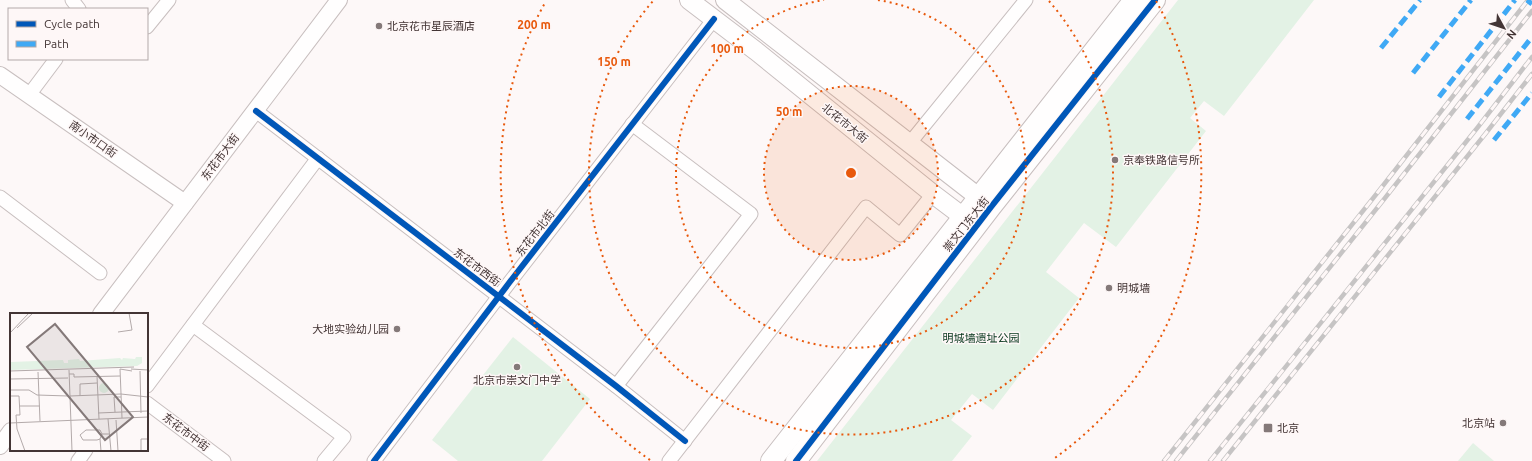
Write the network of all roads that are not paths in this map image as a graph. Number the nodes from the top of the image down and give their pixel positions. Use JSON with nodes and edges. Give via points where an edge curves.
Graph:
{"nodes":[{"id":1,"x":72,"y":0,"type":"edge"},
{"id":2,"x":169,"y":0,"type":"edge"},
{"id":3,"x":339,"y":0,"type":"edge"},
{"id":4,"x":689,"y":0,"type":"edge"},
{"id":5,"x":1026,"y":0,"type":"edge"},
{"id":6,"x":1134,"y":0,"type":"edge"},
{"id":7,"x":1155,"y":0,"type":"edge"},
{"id":8,"x":728,"y":1,"type":"edge"},
{"id":9,"x":78,"y":8,"type":"edge"},
{"id":10,"x":714,"y":19,"type":"junction"},
{"id":11,"x":148,"y":26,"type":"edge"},
{"id":12,"x":55,"y":60,"type":"edge"},
{"id":13,"x":0,"y":76,"type":"edge"},
{"id":14,"x":29,"y":95,"type":"junction"},
{"id":15,"x":256,"y":111,"type":"junction"},
{"id":16,"x":632,"y":124,"type":"junction"},
{"id":17,"x":909,"y":144,"type":"junction"},
{"id":18,"x":318,"y":158,"type":"junction"},
{"id":19,"x":932,"y":194,"type":"junction"},
{"id":20,"x":0,"y":197,"type":"edge"},
{"id":21,"x":985,"y":202,"type":"junction"},
{"id":22,"x":185,"y":204,"type":"junction"},
{"id":23,"x":970,"y":222,"type":"junction"},
{"id":24,"x":100,"y":273,"type":"dead end"},
{"id":25,"x":499,"y":296,"type":"junction"},
{"id":26,"x":102,"y":313,"type":"edge"},
{"id":27,"x":193,"y":325,"type":"junction"},
{"id":28,"x":148,"y":385,"type":"edge"},
{"id":29,"x":616,"y":386,"type":"junction"},
{"id":30,"x":148,"y":404,"type":"edge"},
{"id":31,"x":10,"y":432,"type":"edge"},
{"id":32,"x":684,"y":441,"type":"junction"},
{"id":33,"x":0,"y":446,"type":"edge"},
{"id":34,"x":85,"y":451,"type":"edge"},
{"id":35,"x":78,"y":461,"type":"edge"},
{"id":36,"x":224,"y":461,"type":"edge"},
{"id":37,"x":324,"y":461,"type":"edge"},
{"id":38,"x":374,"y":461,"type":"edge"},
{"id":39,"x":668,"y":461,"type":"edge"},
{"id":40,"x":771,"y":461,"type":"edge"},
{"id":41,"x":796,"y":461,"type":"edge"}],
"edges":[{"from":1,"to":9,"type":"street"},
{"from":2,"to":11,"type":"street"},
{"from":3,"to":15,"type":"street","name":"东花市大街"},
{"from":4,"to":10,"type":"main road","name":"北花市大街"},
{"from":5,"to":17,"type":"street"},
{"from":6,"to":21,"type":"main road","name":"崇文门东大街"},
{"from":7,"to":21,"type":"main road","name":"崇文门东大街"},
{"from":8,"to":17,"type":"main road","name":"北花市大街"},
{"from":10,"to":16,"type":"street","name":"东花市北街"},
{"from":10,"to":19,"type":"main road","name":"北花市大街"},
{"from":12,"to":14,"type":"street"},
{"from":13,"to":14,"type":"street","name":"南小市口街"},
{"from":14,"to":22,"type":"street","name":"南小市口街"},
{"from":15,"to":18,"type":"street","name":"东花市西街"},
{"from":15,"to":22,"type":"street","name":"东花市大街"},
{"from":16,"to":25,"type":"street","name":"东花市北街"},
{"from":16,"to":29,"type":"street","via":[[751,214]]},
{"from":17,"to":21,"type":"main road","name":"北花市大街"},
{"from":18,"to":25,"type":"street","name":"东花市西街"},
{"from":18,"to":27,"type":"street"},
{"from":19,"to":23,"type":"main road","name":"北花市大街"},
{"from":19,"to":32,"type":"street","via":[[900,235],[866,207]]},
{"from":20,"to":24,"type":"street"},
{"from":21,"to":23,"type":"main road"},
{"from":22,"to":26,"type":"street","name":"东花市大街"},
{"from":23,"to":40,"type":"main road","name":"崇文门东大街"},
{"from":23,"to":41,"type":"main road","name":"崇文门东大街"},
{"from":25,"to":29,"type":"street","name":"东花市西街"},
{"from":25,"to":38,"type":"street","name":"东花市北街"},
{"from":27,"to":28,"type":"street"},
{"from":27,"to":37,"type":"street","via":[[344,437]]},
{"from":29,"to":32,"type":"street","name":"东花市西街"},
{"from":30,"to":36,"type":"street","name":"东花市中街"},
{"from":31,"to":33,"type":"street"},
{"from":32,"to":39,"type":"street"},
{"from":34,"to":35,"type":"street"}]}
